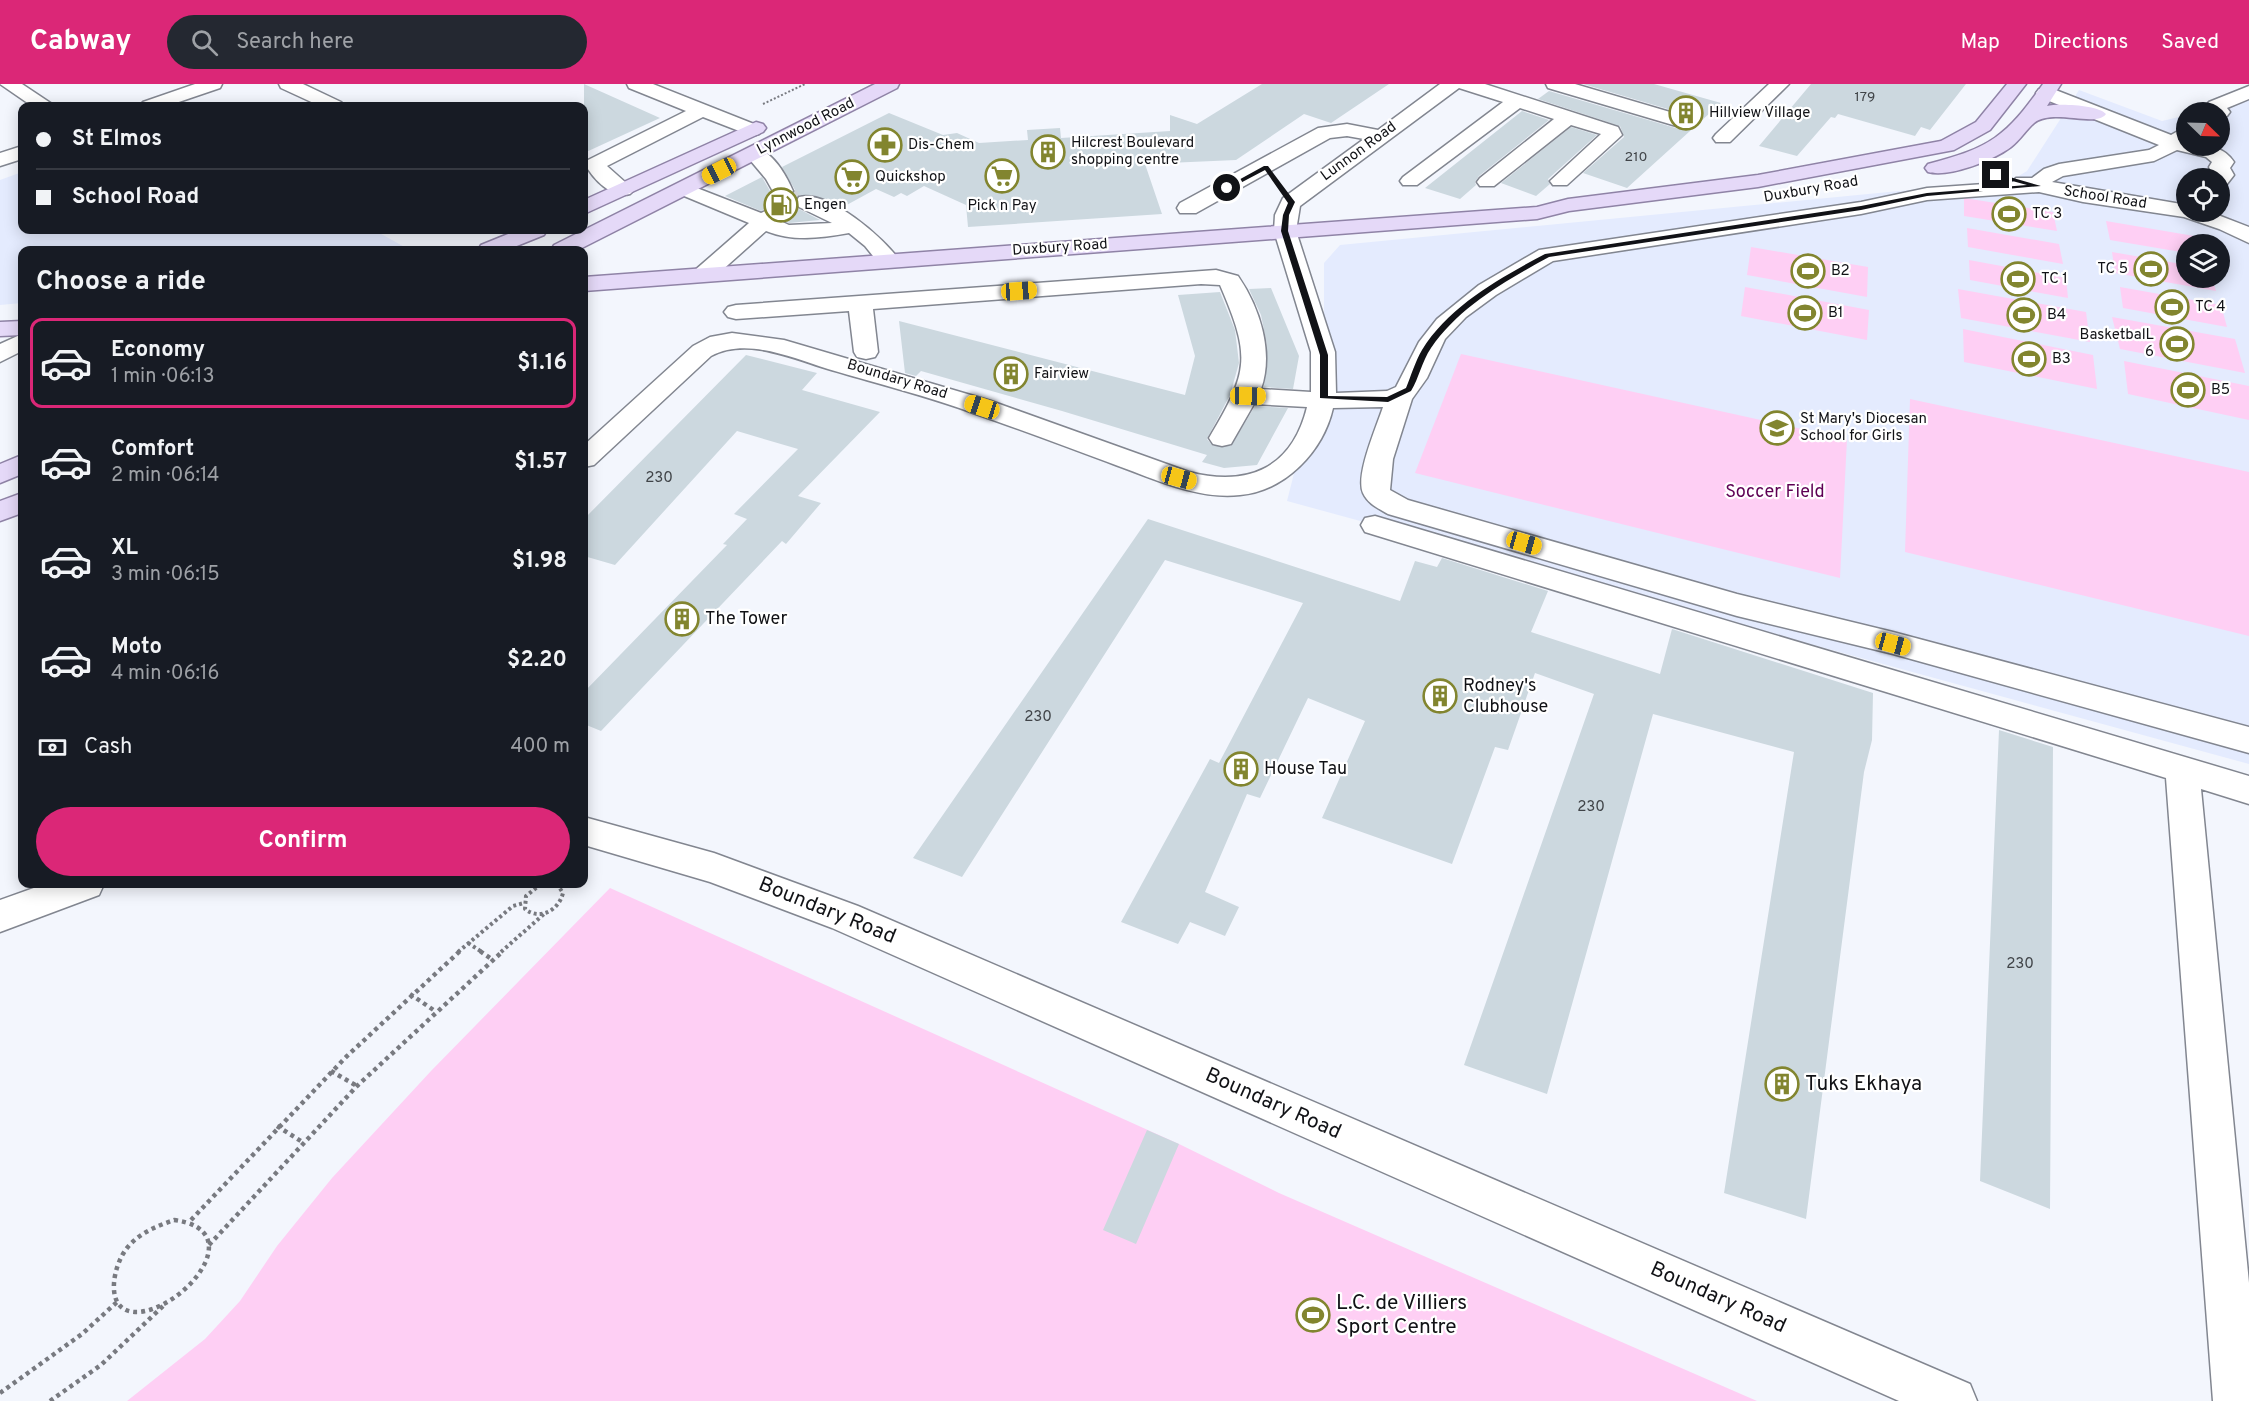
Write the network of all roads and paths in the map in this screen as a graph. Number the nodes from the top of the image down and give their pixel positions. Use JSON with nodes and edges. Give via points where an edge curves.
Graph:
{"nodes":[{"id":1,"x":9,"y":84,"type":"edge"},
{"id":2,"x":213,"y":84,"type":"edge"},
{"id":3,"x":288,"y":84,"type":"edge"},
{"id":4,"x":636,"y":84,"type":"edge"},
{"id":5,"x":847,"y":84,"type":"edge"},
{"id":6,"x":890,"y":84,"type":"edge"},
{"id":7,"x":1452,"y":84,"type":"edge"},
{"id":8,"x":1466,"y":84,"type":"edge"},
{"id":9,"x":1555,"y":84,"type":"edge"},
{"id":10,"x":2017,"y":84,"type":"edge"},
{"id":11,"x":1772,"y":85,"type":"edge"},
{"id":12,"x":2046,"y":87,"type":"edge"},
{"id":13,"x":2208,"y":87,"type":"dead end"},
{"id":14,"x":2242,"y":94,"type":"edge"},
{"id":15,"x":1518,"y":100,"type":"junction"},
{"id":16,"x":38,"y":102,"type":"edge"},
{"id":17,"x":161,"y":102,"type":"edge"},
{"id":18,"x":326,"y":102,"type":"edge"},
{"id":19,"x":2225,"y":102,"type":"edge"},
{"id":20,"x":822,"y":107,"type":"junction"},
{"id":21,"x":700,"y":111,"type":"junction"},
{"id":22,"x":2249,"y":112,"type":"edge"},
{"id":23,"x":2096,"y":114,"type":"junction"},
{"id":24,"x":2230,"y":114,"type":"edge"},
{"id":25,"x":1570,"y":116,"type":"junction"},
{"id":26,"x":2028,"y":118,"type":"junction"},
{"id":27,"x":773,"y":120,"type":"dead end"},
{"id":28,"x":1680,"y":121,"type":"dead end"},
{"id":29,"x":1983,"y":126,"type":"junction"},
{"id":30,"x":752,"y":130,"type":"junction"},
{"id":31,"x":1380,"y":136,"type":"junction"},
{"id":32,"x":2176,"y":137,"type":"edge"},
{"id":33,"x":1724,"y":138,"type":"dead end"},
{"id":34,"x":2176,"y":140,"type":"edge"},
{"id":35,"x":18,"y":153,"type":"edge"},
{"id":36,"x":755,"y":154,"type":"junction"},
{"id":37,"x":2218,"y":156,"type":"edge"},
{"id":38,"x":0,"y":160,"type":"edge"},
{"id":39,"x":1954,"y":164,"type":"junction"},
{"id":40,"x":1266,"y":167,"type":"junction"},
{"id":41,"x":2219,"y":168,"type":"edge"},
{"id":42,"x":1410,"y":181,"type":"dead end"},
{"id":43,"x":1560,"y":181,"type":"dead end"},
{"id":44,"x":1487,"y":182,"type":"dead end"},
{"id":45,"x":2038,"y":186,"type":"junction"},
{"id":46,"x":684,"y":189,"type":"junction"},
{"id":47,"x":623,"y":190,"type":"junction"},
{"id":48,"x":782,"y":190,"type":"dead end"},
{"id":49,"x":807,"y":202,"type":"dead end"},
{"id":50,"x":1291,"y":202,"type":"junction"},
{"id":51,"x":588,"y":206,"type":"edge"},
{"id":52,"x":1188,"y":208,"type":"dead end"},
{"id":53,"x":2176,"y":209,"type":"edge"},
{"id":54,"x":1537,"y":213,"type":"junction"},
{"id":55,"x":766,"y":220,"type":"junction"},
{"id":56,"x":2221,"y":222,"type":"edge"},
{"id":57,"x":610,"y":226,"type":"junction"},
{"id":58,"x":852,"y":226,"type":"junction"},
{"id":59,"x":1285,"y":231,"type":"junction"},
{"id":60,"x":523,"y":234,"type":"edge"},
{"id":61,"x":2249,"y":236,"type":"edge"},
{"id":62,"x":498,"y":246,"type":"edge"},
{"id":63,"x":570,"y":246,"type":"edge"},
{"id":64,"x":889,"y":261,"type":"junction"},
{"id":65,"x":702,"y":276,"type":"junction"},
{"id":66,"x":615,"y":282,"type":"junction"},
{"id":67,"x":588,"y":284,"type":"edge"},
{"id":68,"x":860,"y":303,"type":"junction"},
{"id":69,"x":736,"y":312,"type":"dead end"},
{"id":70,"x":18,"y":328,"type":"edge"},
{"id":71,"x":0,"y":329,"type":"edge"},
{"id":72,"x":18,"y":344,"type":"edge"},
{"id":73,"x":866,"y":352,"type":"dead end"},
{"id":74,"x":0,"y":355,"type":"edge"},
{"id":75,"x":1248,"y":396,"type":"junction"},
{"id":76,"x":1400,"y":396,"type":"junction"},
{"id":77,"x":1324,"y":398,"type":"junction"},
{"id":78,"x":1222,"y":438,"type":"dead end"},
{"id":79,"x":588,"y":455,"type":"edge"},
{"id":80,"x":18,"y":466,"type":"edge"},
{"id":81,"x":0,"y":474,"type":"edge"},
{"id":82,"x":18,"y":504,"type":"edge"},
{"id":83,"x":0,"y":512,"type":"edge"},
{"id":84,"x":1375,"y":525,"type":"dead end"},
{"id":85,"x":2249,"y":741,"type":"edge"},
{"id":86,"x":2182,"y":769,"type":"junction"},
{"id":87,"x":2249,"y":790,"type":"edge"},
{"id":88,"x":588,"y":832,"type":"edge"},
{"id":89,"x":75,"y":888,"type":"edge"},
{"id":90,"x":534,"y":888,"type":"edge"},
{"id":91,"x":561,"y":888,"type":"edge"},
{"id":92,"x":524,"y":903,"type":"junction"},
{"id":93,"x":544,"y":914,"type":"junction"},
{"id":94,"x":0,"y":916,"type":"edge"},
{"id":95,"x":468,"y":943,"type":"junction"},
{"id":96,"x":493,"y":960,"type":"junction"},
{"id":97,"x":410,"y":994,"type":"junction"},
{"id":98,"x":435,"y":1011,"type":"junction"},
{"id":99,"x":331,"y":1071,"type":"junction"},
{"id":100,"x":357,"y":1086,"type":"junction"},
{"id":101,"x":277,"y":1126,"type":"junction"},
{"id":102,"x":305,"y":1143,"type":"junction"},
{"id":103,"x":191,"y":1220,"type":"junction"},
{"id":104,"x":209,"y":1245,"type":"junction"},
{"id":105,"x":117,"y":1302,"type":"junction"},
{"id":106,"x":166,"y":1304,"type":"junction"},
{"id":107,"x":0,"y":1393,"type":"edge"},
{"id":108,"x":50,"y":1401,"type":"edge"},
{"id":109,"x":1953,"y":1401,"type":"edge"},
{"id":110,"x":2237,"y":1401,"type":"edge"}],
"edges":[{"from":1,"to":16,"type":"street"},
{"from":2,"to":17,"type":"street"},
{"from":3,"to":18,"type":"street"},
{"from":4,"to":21,"type":"street"},
{"from":5,"to":20,"type":"main road","name":"Lynnwood Road"},
{"from":6,"to":20,"type":"main road","name":"Lynnwood Road"},
{"from":7,"to":31,"type":"street","name":"Lunnon Road"},
{"from":8,"to":15,"type":"street"},
{"from":9,"to":28,"type":"street"},
{"from":10,"to":29,"type":"main road","name":"Duxbury Road"},
{"from":11,"to":33,"type":"street"},
{"from":12,"to":23,"type":"street"},
{"from":12,"to":26,"type":"main road","name":"Duxbury Road"},
{"from":12,"to":29,"type":"main road","via":[[2022,97],[2000,121]]},
{"from":13,"to":14,"type":"street"},
{"from":14,"to":19,"type":"street"},
{"from":15,"to":25,"type":"street"},
{"from":15,"to":42,"type":"street"},
{"from":20,"to":30,"type":"main road","via":[[807,118],[770,133]]},
{"from":20,"to":36,"type":"main road","name":"Lynnwood Road"},
{"from":21,"to":30,"type":"street"},
{"from":21,"to":47,"type":"street","via":[[595,164]]},
{"from":22,"to":24,"type":"street"},
{"from":23,"to":26,"type":"main road","via":[[2055,110]]},
{"from":23,"to":32,"type":"street"},
{"from":25,"to":43,"type":"street","via":[[1607,128],[1612,135]]},
{"from":25,"to":44,"type":"street"},
{"from":26,"to":39,"type":"main road","name":"Duxbury Road","via":[[2001,147]]},
{"from":27,"to":30,"type":"main road","name":"Lynnwood Road"},
{"from":29,"to":54,"type":"main road","name":"Duxbury Road","via":[[1966,138],[1930,150],[1758,181],[1568,205]]},
{"from":30,"to":47,"type":"main road","name":"Lynnwood Road"},
{"from":31,"to":40,"type":"street","via":[[1347,130],[1325,132]]},
{"from":31,"to":50,"type":"street","name":"Lunnon Road"},
{"from":34,"to":45,"type":"street","via":[[2154,155],[2059,170]]},
{"from":35,"to":38,"type":"street"},
{"from":36,"to":46,"type":"main road","name":"Lynnwood Road"},
{"from":36,"to":48,"type":"street"},
{"from":37,"to":41,"type":"street","via":[[2224,162]]},
{"from":39,"to":45,"type":"street","name":"School Road"},
{"from":39,"to":54,"type":"main road","name":"Duxbury Road","via":[[1779,196],[1677,209],[1581,218]]},
{"from":40,"to":50,"type":"street"},
{"from":40,"to":52,"type":"street"},
{"from":45,"to":53,"type":"street","name":"School Road"},
{"from":45,"to":76,"type":"street","via":[[1927,194],[1861,208],[1547,255],[1504,279],[1446,323],[1425,351],[1409,390]]},
{"from":46,"to":55,"type":"street"},
{"from":46,"to":57,"type":"main road","name":"Lynnwood Road"},
{"from":47,"to":51,"type":"main road","name":"Lynnwood Road"},
{"from":49,"to":58,"type":"street"},
{"from":50,"to":59,"type":"street"},
{"from":54,"to":59,"type":"main road","name":"Duxbury Road"},
{"from":55,"to":58,"type":"street","via":[[797,232]]},
{"from":55,"to":65,"type":"street"},
{"from":56,"to":61,"type":"street","name":"School Road"},
{"from":57,"to":63,"type":"main road","name":"Lynnwood Road"},
{"from":57,"to":66,"type":"main road","via":[[595,247],[595,259]]},
{"from":58,"to":64,"type":"street","via":[[881,247]]},
{"from":59,"to":64,"type":"main road","name":"Duxbury Road"},
{"from":59,"to":77,"type":"street","via":[[1324,355]]},
{"from":60,"to":62,"type":"main road"},
{"from":64,"to":65,"type":"main road","name":"Duxbury Road"},
{"from":65,"to":66,"type":"main road","name":"Duxbury Road"},
{"from":66,"to":67,"type":"main road","name":"Duxbury Road"},
{"from":68,"to":69,"type":"street"},
{"from":68,"to":73,"type":"street"},
{"from":68,"to":75,"type":"street","via":[[1189,278],[1225,279],[1230,281],[1257,349],[1256,373]]},
{"from":70,"to":71,"type":"main road"},
{"from":72,"to":74,"type":"street"},
{"from":75,"to":77,"type":"street"},
{"from":75,"to":78,"type":"street"},
{"from":76,"to":77,"type":"street","via":[[1388,400]]},
{"from":76,"to":85,"type":"street","via":[[1374,486],[1376,493],[1398,507],[1737,605]]},
{"from":77,"to":79,"type":"street","name":"Boundary Road","via":[[1302,448],[1274,474],[1258,483],[1239,486],[1200,484],[935,391],[775,345],[732,340],[710,346],[690,360]]},
{"from":80,"to":81,"type":"main road"},
{"from":82,"to":83,"type":"main road"},
{"from":84,"to":86,"type":"street"},
{"from":86,"to":87,"type":"street"},
{"from":86,"to":110,"type":"street"},
{"from":88,"to":109,"type":"street","name":"Boundary Road","via":[[714,868],[845,917]]},
{"from":89,"to":94,"type":"street"},
{"from":90,"to":92,"type":"path"},
{"from":91,"to":93,"type":"path","via":[[562,900]]},
{"from":92,"to":93,"type":"path","via":[[530,913]]},
{"from":92,"to":95,"type":"path","via":[[513,906]]},
{"from":93,"to":96,"type":"path"},
{"from":95,"to":96,"type":"path"},
{"from":95,"to":97,"type":"path"},
{"from":96,"to":98,"type":"path"},
{"from":97,"to":98,"type":"path"},
{"from":97,"to":99,"type":"path"},
{"from":98,"to":100,"type":"path"},
{"from":99,"to":100,"type":"path"},
{"from":99,"to":101,"type":"path"},
{"from":100,"to":102,"type":"path"},
{"from":101,"to":102,"type":"path"},
{"from":101,"to":103,"type":"path"},
{"from":102,"to":104,"type":"path"},
{"from":103,"to":104,"type":"path","via":[[201,1225]]},
{"from":103,"to":105,"type":"path","via":[[155,1226],[122,1254],[113,1272],[111,1289]]},
{"from":104,"to":106,"type":"path","via":[[197,1277]]},
{"from":105,"to":106,"type":"path","via":[[129,1310],[147,1311]]},
{"from":105,"to":107,"type":"path","via":[[82,1334]]},
{"from":106,"to":108,"type":"path","via":[[101,1365]]}]}
